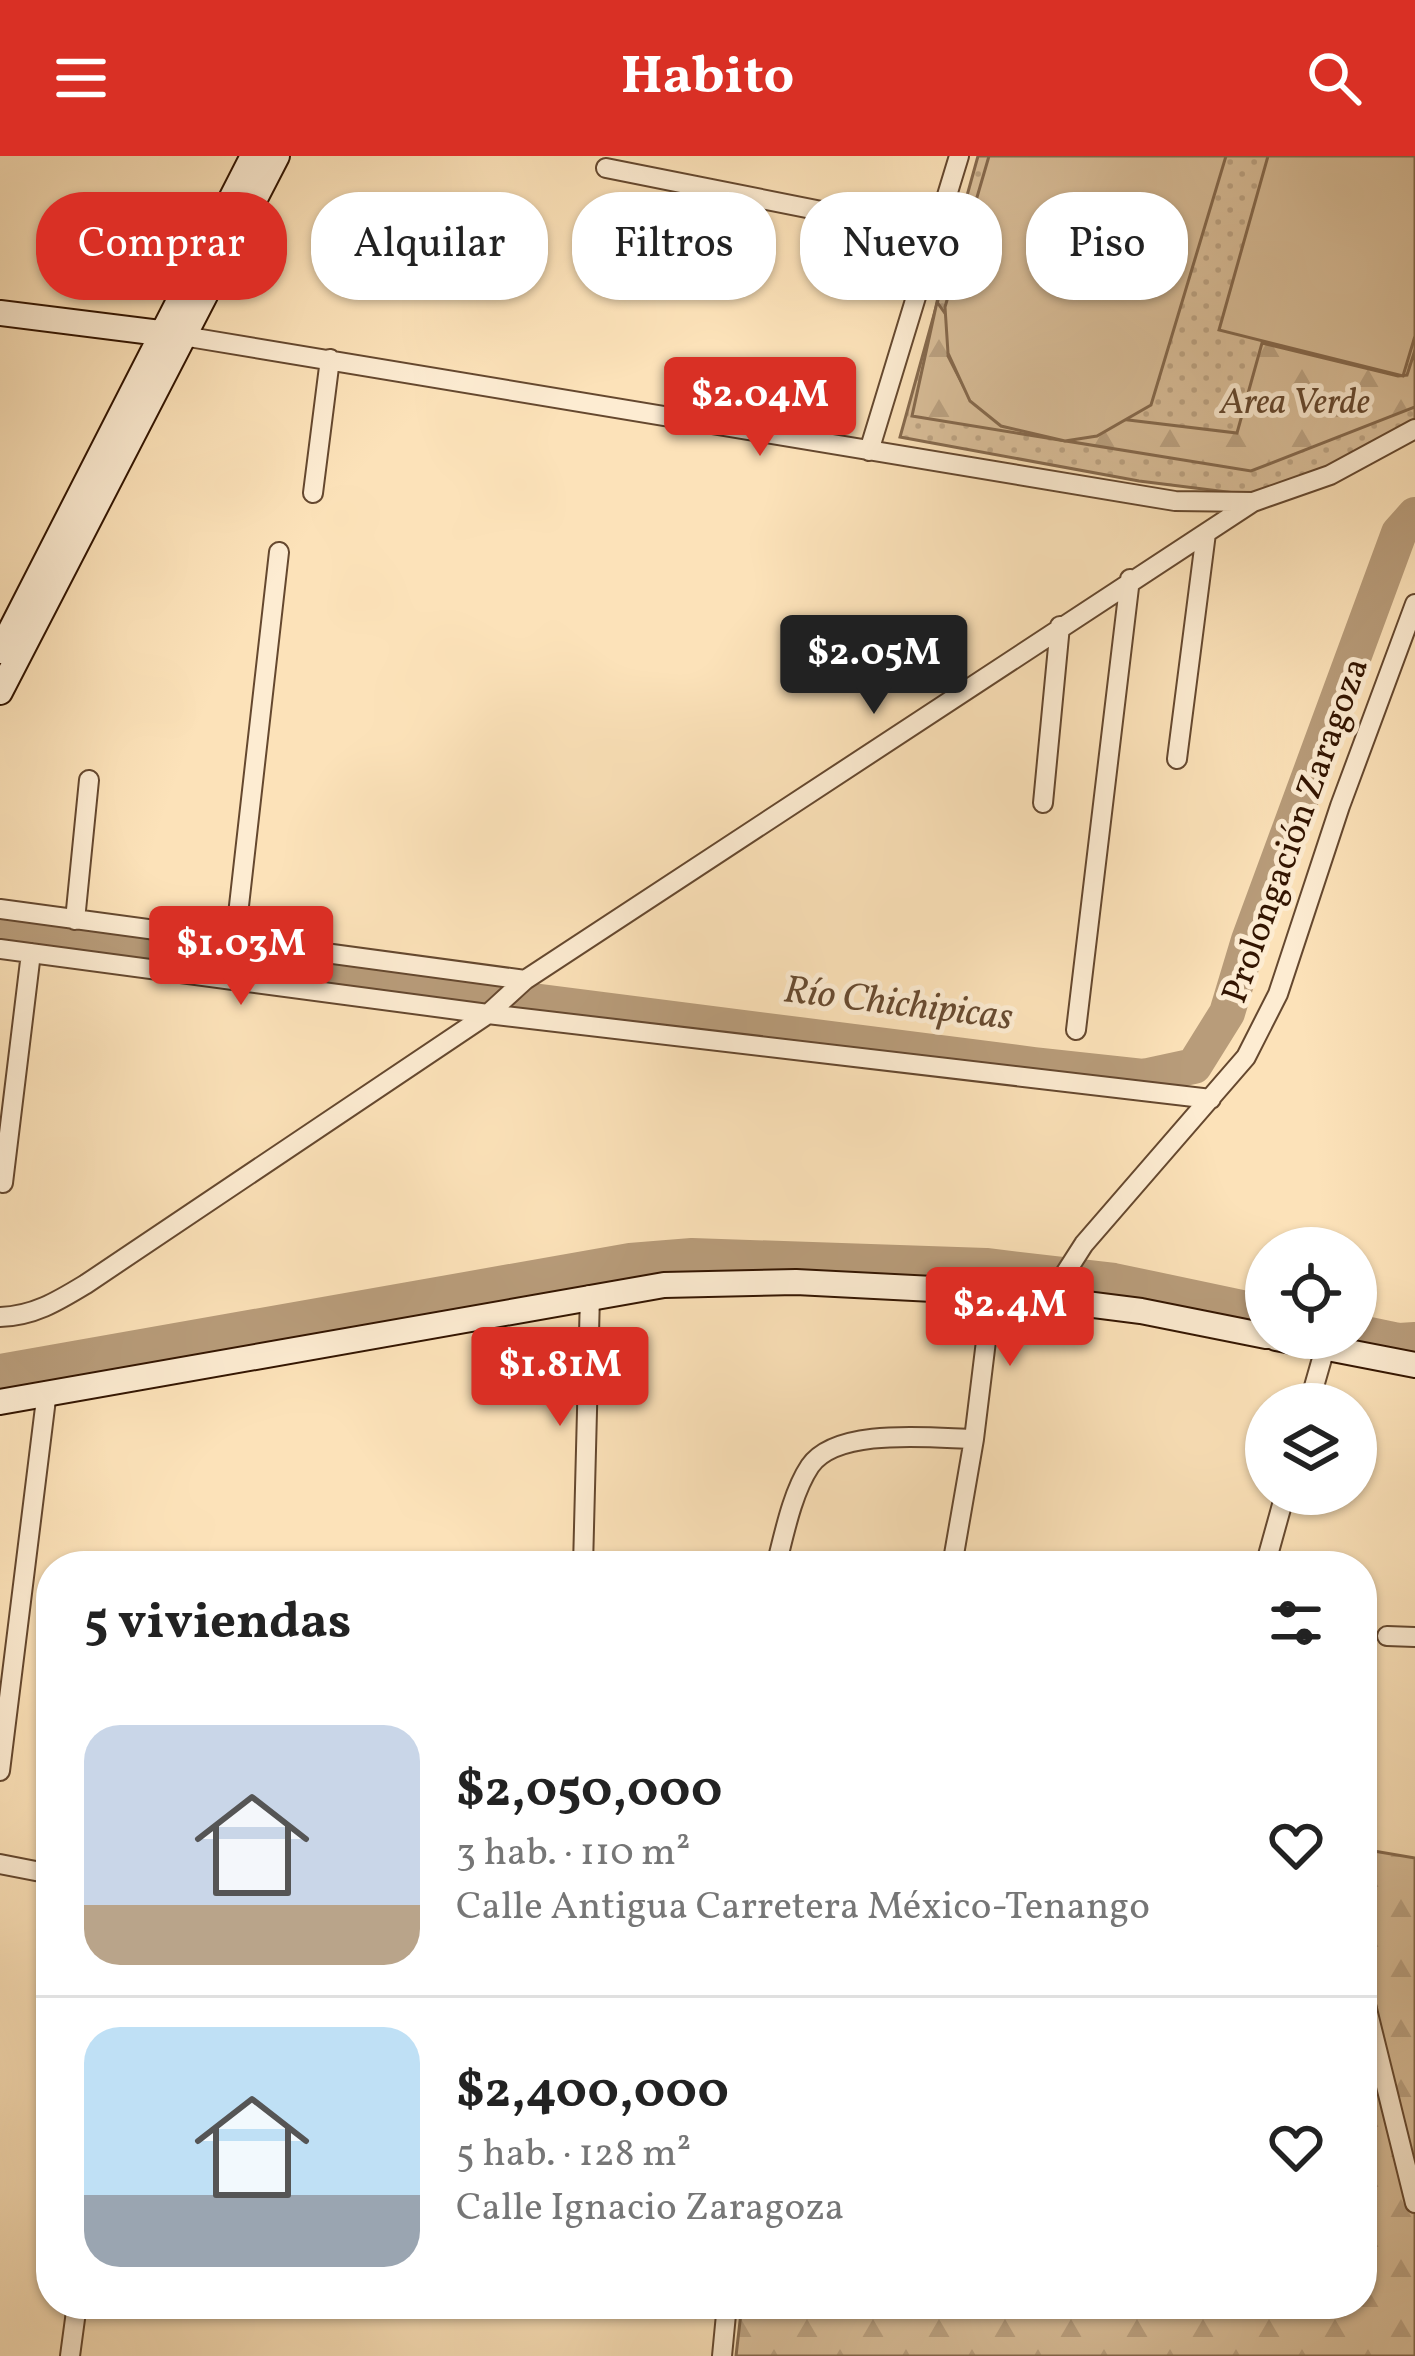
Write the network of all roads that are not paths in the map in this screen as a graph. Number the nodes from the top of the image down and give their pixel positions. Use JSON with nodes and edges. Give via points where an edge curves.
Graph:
{"nodes":[{"id":1,"x":253,"y":156,"type":"edge"},
{"id":2,"x":277,"y":156,"type":"edge"},
{"id":3,"x":959,"y":156,"type":"edge"},
{"id":4,"x":606,"y":168,"type":"dead end"},
{"id":5,"x":949,"y":192,"type":"edge"},
{"id":6,"x":800,"y":207,"type":"edge"},
{"id":7,"x":916,"y":300,"type":"edge"},
{"id":8,"x":0,"y":314,"type":"edge"},
{"id":9,"x":173,"y":334,"type":"junction"},
{"id":10,"x":330,"y":358,"type":"junction"},
{"id":11,"x":1415,"y":430,"type":"edge"},
{"id":12,"x":869,"y":451,"type":"junction"},
{"id":13,"x":313,"y":493,"type":"dead end"},
{"id":14,"x":1253,"y":502,"type":"junction"},
{"id":15,"x":1206,"y":533,"type":"junction"},
{"id":16,"x":279,"y":551,"type":"dead end"},
{"id":17,"x":1130,"y":580,"type":"junction"},
{"id":18,"x":1415,"y":604,"type":"edge"},
{"id":19,"x":1060,"y":626,"type":"junction"},
{"id":20,"x":0,"y":651,"type":"edge"},
{"id":21,"x":0,"y":692,"type":"edge"},
{"id":22,"x":1177,"y":759,"type":"dead end"},
{"id":23,"x":89,"y":779,"type":"dead end"},
{"id":24,"x":1042,"y":803,"type":"dead end"},
{"id":25,"x":0,"y":909,"type":"edge"},
{"id":26,"x":75,"y":920,"type":"junction"},
{"id":27,"x":235,"y":941,"type":"junction"},
{"id":28,"x":0,"y":949,"type":"edge"},
{"id":29,"x":31,"y":953,"type":"junction"},
{"id":30,"x":520,"y":985,"type":"junction"},
{"id":31,"x":490,"y":1012,"type":"junction"},
{"id":32,"x":1076,"y":1030,"type":"dead end"},
{"id":33,"x":1211,"y":1100,"type":"junction"},
{"id":34,"x":3,"y":1183,"type":"dead end"},
{"id":35,"x":992,"y":1292,"type":"junction"},
{"id":36,"x":1053,"y":1292,"type":"junction"},
{"id":37,"x":590,"y":1295,"type":"junction"},
{"id":38,"x":0,"y":1317,"type":"edge"},
{"id":39,"x":1245,"y":1332,"type":"edge"},
{"id":40,"x":1377,"y":1358,"type":"edge"},
{"id":41,"x":1415,"y":1365,"type":"edge"},
{"id":42,"x":47,"y":1391,"type":"junction"},
{"id":43,"x":0,"y":1402,"type":"edge"},
{"id":44,"x":974,"y":1439,"type":"junction"},
{"id":45,"x":1279,"y":1515,"type":"edge"},
{"id":46,"x":583,"y":1551,"type":"edge"},
{"id":47,"x":781,"y":1551,"type":"edge"},
{"id":48,"x":955,"y":1551,"type":"edge"},
{"id":49,"x":1269,"y":1551,"type":"edge"},
{"id":50,"x":1387,"y":1636,"type":"dead end"},
{"id":51,"x":1415,"y":1637,"type":"edge"},
{"id":52,"x":0,"y":1771,"type":"edge"},
{"id":53,"x":0,"y":1864,"type":"edge"},
{"id":54,"x":36,"y":1871,"type":"edge"},
{"id":55,"x":1377,"y":2052,"type":"edge"},
{"id":56,"x":1415,"y":2203,"type":"edge"},
{"id":57,"x":74,"y":2319,"type":"edge"},
{"id":58,"x":726,"y":2319,"type":"edge"},
{"id":59,"x":70,"y":2356,"type":"edge"},
{"id":60,"x":722,"y":2356,"type":"edge"}],
"edges":[{"from":1,"to":9,"type":"street"},
{"from":2,"to":9,"type":"street"},
{"from":3,"to":5,"type":"street"},
{"from":4,"to":6,"type":"street"},
{"from":7,"to":12,"type":"street"},
{"from":8,"to":9,"type":"street"},
{"from":9,"to":10,"type":"street"},
{"from":9,"to":20,"type":"street"},
{"from":9,"to":21,"type":"street"},
{"from":10,"to":12,"type":"street"},
{"from":10,"to":13,"type":"street"},
{"from":11,"to":14,"type":"street","via":[[1330,475]]},
{"from":12,"to":14,"type":"street","via":[[1175,501]]},
{"from":14,"to":15,"type":"street"},
{"from":15,"to":17,"type":"street"},
{"from":15,"to":22,"type":"street"},
{"from":16,"to":27,"type":"street"},
{"from":17,"to":19,"type":"street"},
{"from":17,"to":32,"type":"street"},
{"from":18,"to":33,"type":"street","name":"Prolongación Zaragoza","via":[[1278,994],[1246,1057]]},
{"from":19,"to":24,"type":"street"},
{"from":19,"to":30,"type":"street"},
{"from":23,"to":26,"type":"street"},
{"from":25,"to":26,"type":"street"},
{"from":26,"to":27,"type":"street"},
{"from":27,"to":30,"type":"street"},
{"from":28,"to":29,"type":"street"},
{"from":29,"to":31,"type":"street"},
{"from":29,"to":34,"type":"street"},
{"from":30,"to":31,"type":"street"},
{"from":31,"to":33,"type":"street"},
{"from":31,"to":38,"type":"street","via":[[86,1284],[49,1307]]},
{"from":33,"to":36,"type":"street","name":"Prolongación Zaragoza","via":[[1084,1244]]},
{"from":35,"to":36,"type":"street"},
{"from":35,"to":37,"type":"street","via":[[796,1282]]},
{"from":35,"to":44,"type":"street"},
{"from":36,"to":39,"type":"street"},
{"from":37,"to":42,"type":"street"},
{"from":37,"to":46,"type":"street"},
{"from":40,"to":41,"type":"street"},
{"from":42,"to":43,"type":"street"},
{"from":42,"to":52,"type":"street"},
{"from":44,"to":47,"type":"street","via":[[890,1436],[820,1454],[807,1469]]},
{"from":44,"to":48,"type":"street"},
{"from":45,"to":49,"type":"street"},
{"from":50,"to":51,"type":"street"},
{"from":53,"to":54,"type":"street"},
{"from":55,"to":56,"type":"street"},
{"from":57,"to":59,"type":"street"},
{"from":58,"to":60,"type":"street"}]}
